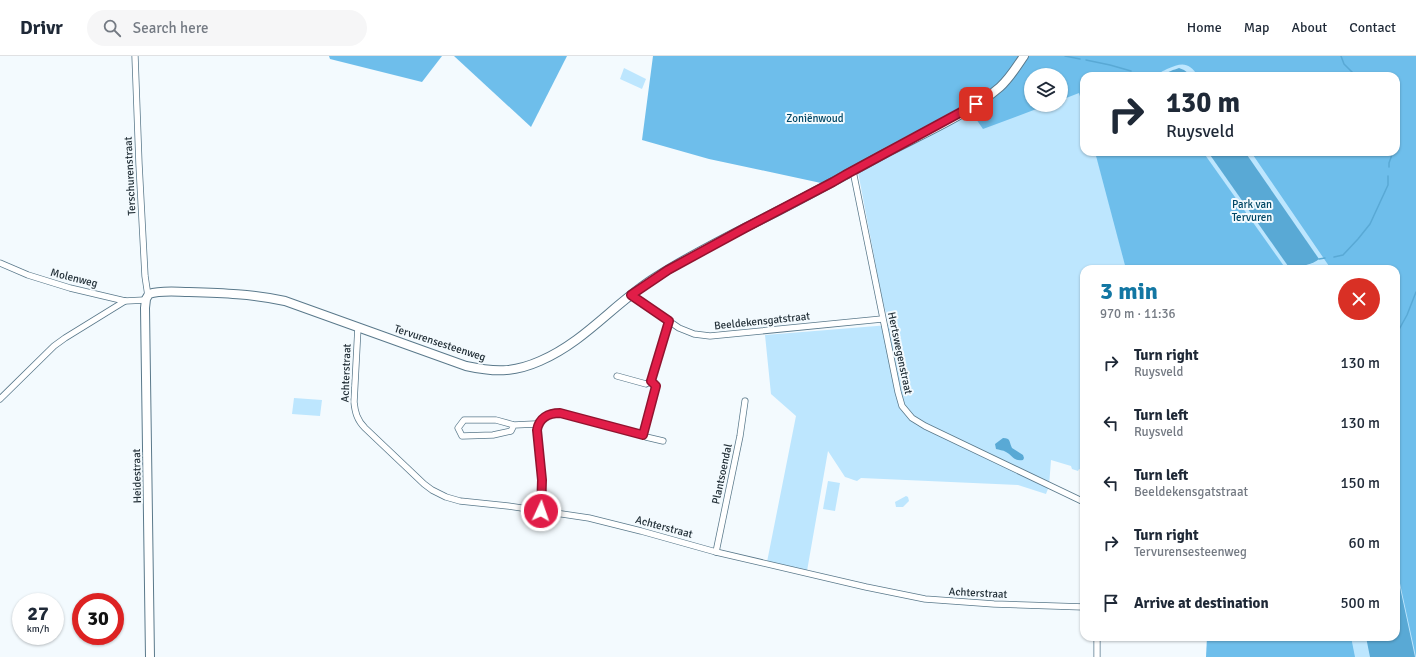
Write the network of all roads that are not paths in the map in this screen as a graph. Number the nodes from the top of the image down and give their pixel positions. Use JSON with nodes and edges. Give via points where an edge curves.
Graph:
{"nodes":[{"id":1,"x":135,"y":56,"type":"edge"},
{"id":2,"x":1024,"y":56,"type":"edge"},
{"id":3,"x":853,"y":171,"type":"junction"},
{"id":4,"x":0,"y":263,"type":"edge"},
{"id":5,"x":631,"y":295,"type":"junction"},
{"id":6,"x":146,"y":298,"type":"junction"},
{"id":7,"x":125,"y":301,"type":"junction"},
{"id":8,"x":882,"y":319,"type":"junction"},
{"id":9,"x":669,"y":321,"type":"junction"},
{"id":10,"x":358,"y":327,"type":"junction"},
{"id":11,"x":617,"y":376,"type":"dead end"},
{"id":12,"x":651,"y":381,"type":"junction"},
{"id":13,"x":0,"y":398,"type":"edge"},
{"id":14,"x":745,"y":401,"type":"dead end"},
{"id":15,"x":514,"y":425,"type":"junction"},
{"id":16,"x":538,"y":425,"type":"junction"},
{"id":17,"x":643,"y":435,"type":"junction"},
{"id":18,"x":663,"y":441,"type":"dead end"},
{"id":19,"x":1080,"y":500,"type":"edge"},
{"id":20,"x":541,"y":511,"type":"junction"},
{"id":21,"x":716,"y":552,"type":"junction"},
{"id":22,"x":1080,"y":607,"type":"edge"},
{"id":23,"x":1097,"y":641,"type":"edge"},
{"id":24,"x":150,"y":657,"type":"edge"},
{"id":25,"x":1097,"y":657,"type":"edge"}],
"edges":[{"from":1,"to":6,"type":"street","name":"Terschurenstraat"},
{"from":2,"to":3,"type":"street","name":"Tervurensesteenweg","via":[[1000,86],[976,104]]},
{"from":3,"to":5,"type":"street","name":"Tervurensesteenweg","via":[[668,270]]},
{"from":3,"to":8,"type":"street","name":"Hertswegenstraat"},
{"from":4,"to":7,"type":"street","name":"Molenweg","via":[[48,282]]},
{"from":5,"to":9,"type":"street","name":"Beeldekensgatstraat"},
{"from":5,"to":10,"type":"street","name":"Tervurensesteenweg","via":[[570,345],[538,362],[497,372],[466,366]]},
{"from":6,"to":7,"type":"street","name":"Molenweg"},
{"from":6,"to":10,"type":"street","name":"Tervurensesteenweg","via":[[152,293],[168,292],[262,296],[285,301]]},
{"from":6,"to":24,"type":"street","name":"Heidestraat"},
{"from":7,"to":13,"type":"street","via":[[54,346]]},
{"from":8,"to":9,"type":"street","name":"Beeldekensgatstraat","via":[[710,336],[694,334]]},
{"from":8,"to":19,"type":"street","name":"Hertswegenstraat","via":[[902,406],[912,418]]},
{"from":9,"to":12,"type":"street"},
{"from":10,"to":20,"type":"street","name":"Achterstraat","via":[[354,402],[357,417],[365,428],[420,482],[439,494],[460,501]]},
{"from":11,"to":12,"type":"street","via":[[646,384]]},
{"from":12,"to":17,"type":"street","via":[[656,386]]},
{"from":14,"to":21,"type":"street","name":"Plantsoendal"},
{"from":15,"to":15,"type":"street","via":[[496,420],[464,420],[458,428],[462,436],[493,435],[511,431]]},
{"from":15,"to":16,"type":"street"},
{"from":16,"to":17,"type":"street","via":[[548,414],[560,413]]},
{"from":16,"to":20,"type":"street","via":[[536,435],[543,494]]},
{"from":17,"to":18,"type":"street"},
{"from":20,"to":21,"type":"street","name":"Achterstraat","via":[[589,518]]},
{"from":21,"to":22,"type":"street","name":"Achterstraat","via":[[925,599]]},
{"from":23,"to":25,"type":"street"}]}
